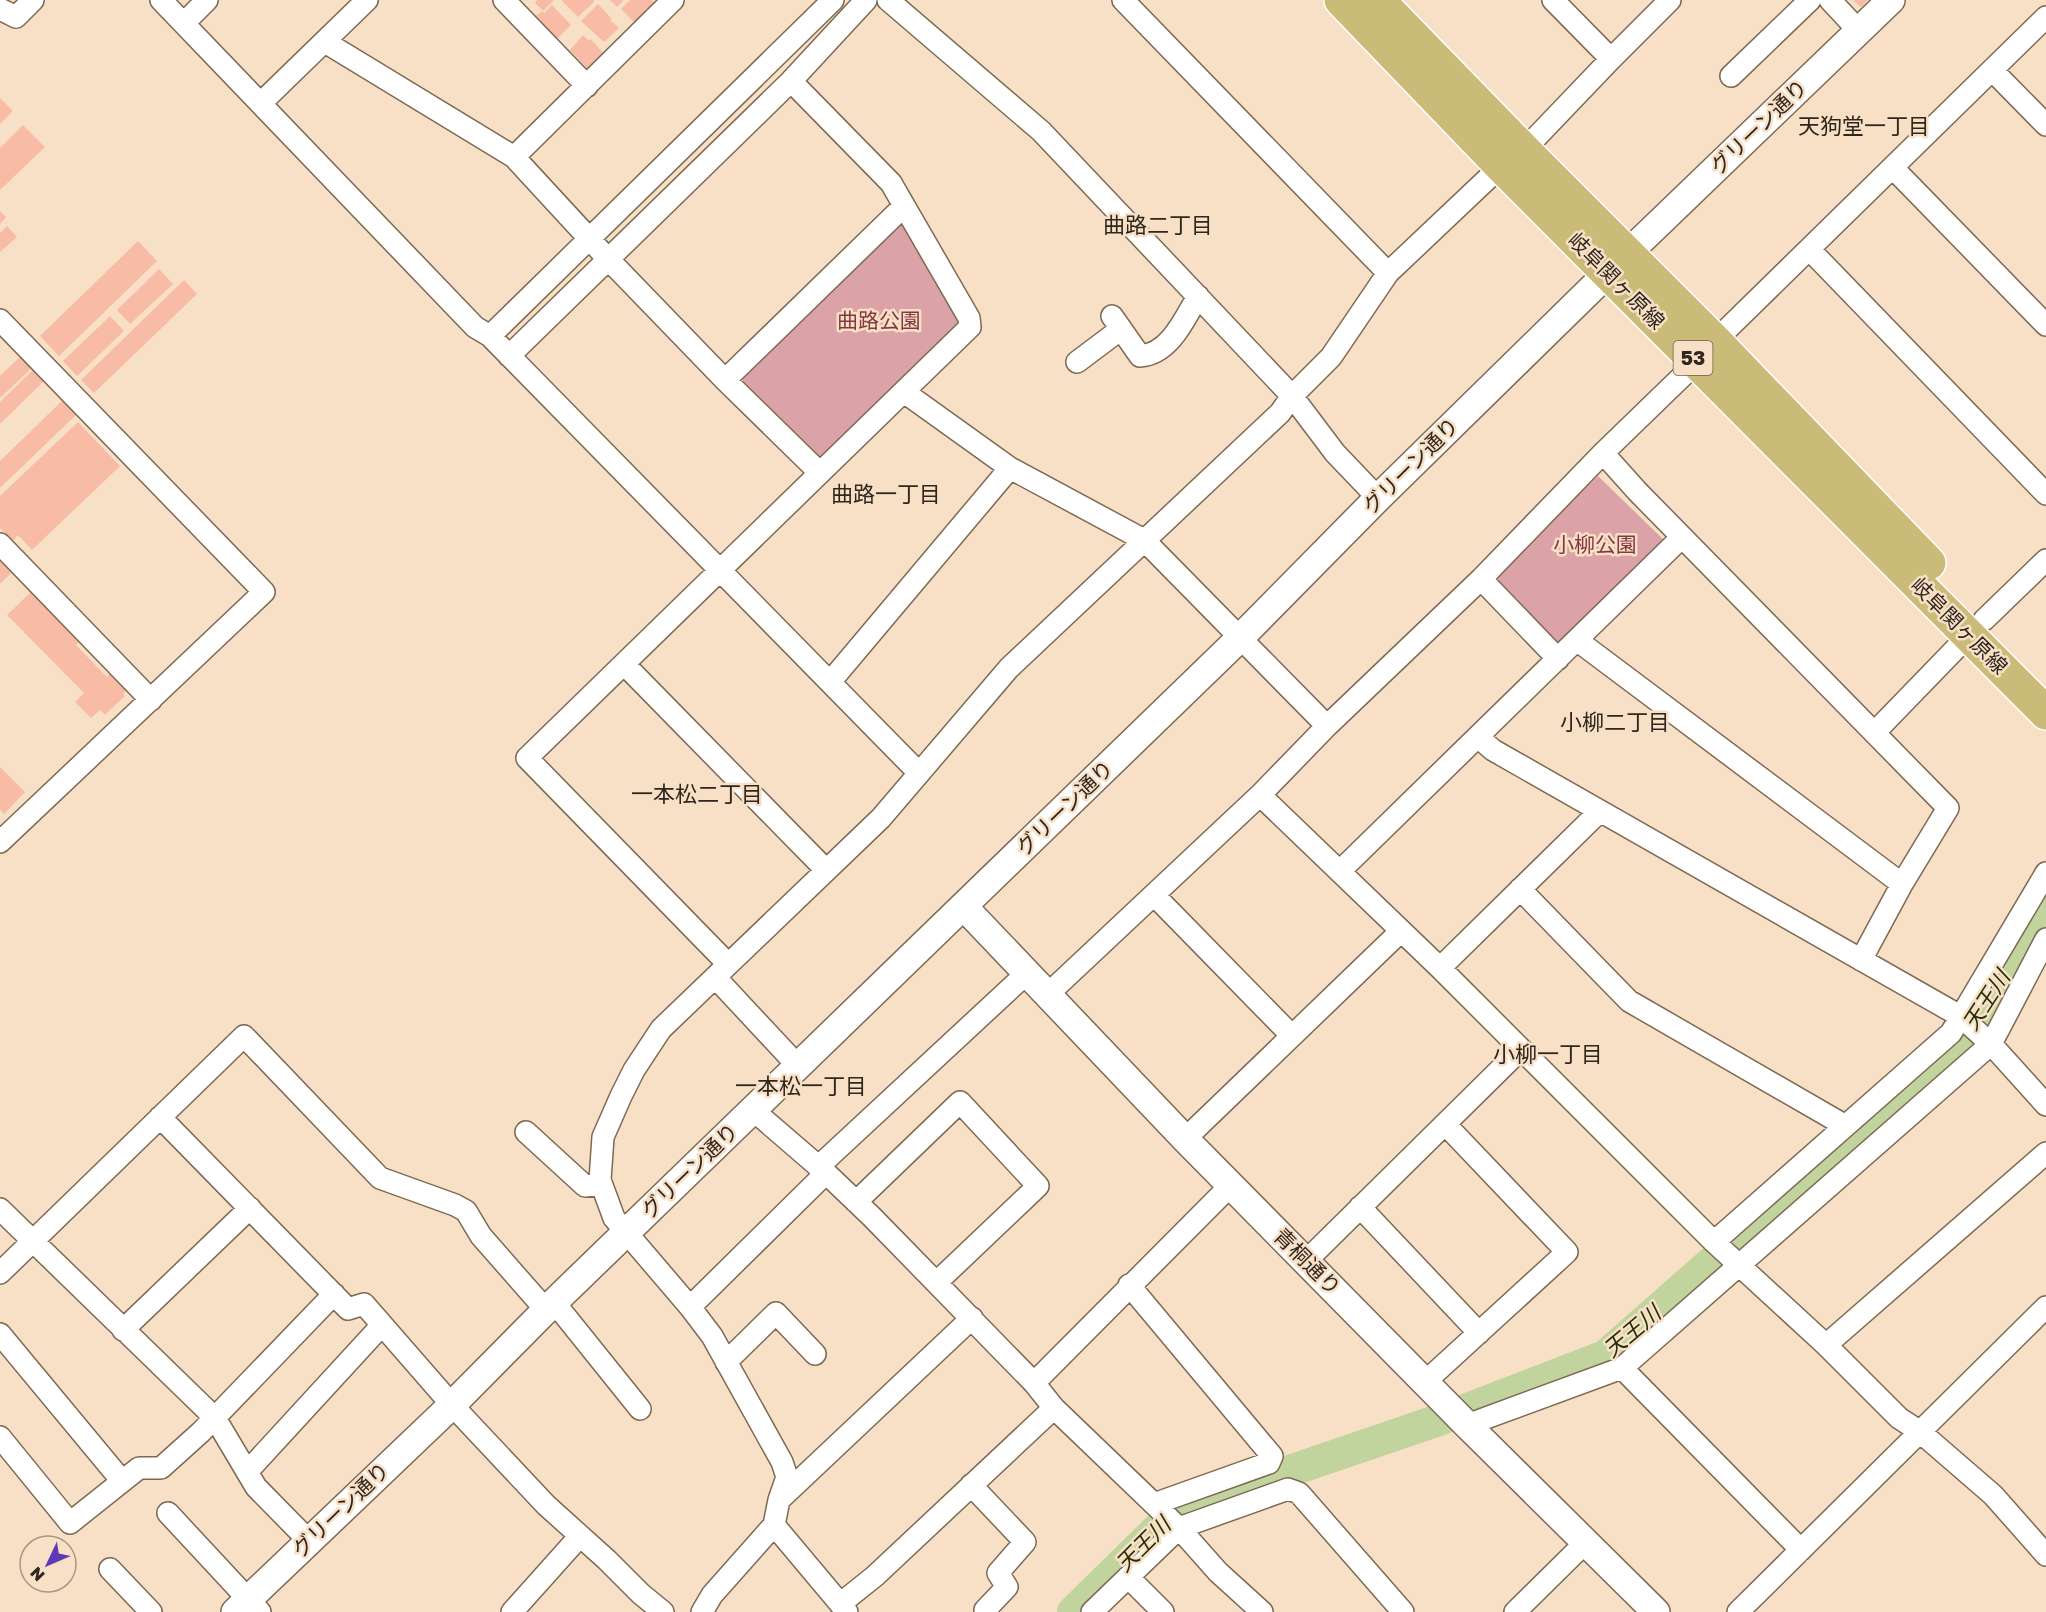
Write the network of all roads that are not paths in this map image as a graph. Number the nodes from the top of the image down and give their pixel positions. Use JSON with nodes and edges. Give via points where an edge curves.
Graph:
{"nodes":[{"id":1,"x":33,"y":0,"type":"edge"},
{"id":2,"x":162,"y":0,"type":"edge"},
{"id":3,"x":207,"y":0,"type":"edge"},
{"id":4,"x":367,"y":0,"type":"edge"},
{"id":5,"x":673,"y":0,"type":"edge"},
{"id":6,"x":832,"y":0,"type":"edge"},
{"id":7,"x":866,"y":0,"type":"edge"},
{"id":8,"x":888,"y":0,"type":"edge"},
{"id":9,"x":1123,"y":0,"type":"edge"},
{"id":10,"x":1341,"y":0,"type":"edge"},
{"id":11,"x":1378,"y":0,"type":"edge"},
{"id":12,"x":1553,"y":0,"type":"edge"},
{"id":13,"x":1670,"y":0,"type":"edge"},
{"id":14,"x":1810,"y":0,"type":"edge"},
{"id":15,"x":1830,"y":0,"type":"edge"},
{"id":16,"x":1891,"y":0,"type":"edge"},
{"id":17,"x":514,"y":3,"type":"edge"},
{"id":18,"x":0,"y":9,"type":"edge"},
{"id":19,"x":2046,"y":17,"type":"edge"},
{"id":20,"x":184,"y":23,"type":"junction"},
{"id":21,"x":1859,"y":31,"type":"junction"},
{"id":22,"x":325,"y":42,"type":"junction"},
{"id":23,"x":1611,"y":59,"type":"junction"},
{"id":24,"x":1992,"y":70,"type":"junction"},
{"id":25,"x":1731,"y":76,"type":"dead end"},
{"id":26,"x":791,"y":81,"type":"junction"},
{"id":27,"x":587,"y":86,"type":"junction"},
{"id":28,"x":261,"y":104,"type":"junction"},
{"id":29,"x":2046,"y":125,"type":"edge"},
{"id":30,"x":514,"y":157,"type":"junction"},
{"id":31,"x":1512,"y":158,"type":"junction"},
{"id":32,"x":1893,"y":168,"type":"junction"},
{"id":33,"x":904,"y":206,"type":"junction"},
{"id":34,"x":589,"y":239,"type":"junction"},
{"id":35,"x":1809,"y":249,"type":"junction"},
{"id":36,"x":608,"y":259,"type":"junction"},
{"id":37,"x":1617,"y":263,"type":"junction"},
{"id":38,"x":1388,"y":273,"type":"junction"},
{"id":39,"x":1198,"y":296,"type":"junction"},
{"id":40,"x":0,"y":320,"type":"edge"},
{"id":41,"x":2046,"y":325,"type":"edge"},
{"id":42,"x":490,"y":336,"type":"junction"},
{"id":43,"x":1706,"y":351,"type":"junction"},
{"id":44,"x":509,"y":356,"type":"junction"},
{"id":45,"x":1077,"y":362,"type":"dead end"},
{"id":46,"x":725,"y":380,"type":"junction"},
{"id":47,"x":904,"y":392,"type":"junction"},
{"id":48,"x":1293,"y":396,"type":"junction"},
{"id":49,"x":1603,"y":453,"type":"junction"},
{"id":50,"x":1010,"y":468,"type":"junction"},
{"id":51,"x":820,"y":473,"type":"junction"},
{"id":52,"x":2046,"y":494,"type":"edge"},
{"id":53,"x":1378,"y":498,"type":"junction"},
{"id":54,"x":1682,"y":537,"type":"junction"},
{"id":55,"x":1144,"y":540,"type":"junction"},
{"id":56,"x":0,"y":544,"type":"edge"},
{"id":57,"x":2046,"y":560,"type":"edge"},
{"id":58,"x":720,"y":571,"type":"junction"},
{"id":59,"x":1480,"y":579,"type":"junction"},
{"id":60,"x":1977,"y":628,"type":"junction"},
{"id":61,"x":1240,"y":638,"type":"junction"},
{"id":62,"x":1578,"y":641,"type":"junction"},
{"id":63,"x":1558,"y":659,"type":"junction"},
{"id":64,"x":624,"y":664,"type":"junction"},
{"id":65,"x":830,"y":682,"type":"junction"},
{"id":66,"x":2046,"y":683,"type":"edge"},
{"id":67,"x":151,"y":700,"type":"junction"},
{"id":68,"x":2046,"y":713,"type":"edge"},
{"id":69,"x":1327,"y":726,"type":"junction"},
{"id":70,"x":1875,"y":732,"type":"junction"},
{"id":71,"x":1478,"y":737,"type":"junction"},
{"id":72,"x":920,"y":773,"type":"junction"},
{"id":73,"x":1260,"y":795,"type":"junction"},
{"id":74,"x":1599,"y":812,"type":"junction"},
{"id":75,"x":0,"y":842,"type":"edge"},
{"id":76,"x":826,"y":870,"type":"junction"},
{"id":77,"x":1340,"y":871,"type":"junction"},
{"id":78,"x":2046,"y":873,"type":"edge"},
{"id":79,"x":1902,"y":884,"type":"junction"},
{"id":80,"x":1520,"y":889,"type":"junction"},
{"id":81,"x":1154,"y":895,"type":"junction"},
{"id":82,"x":964,"y":907,"type":"junction"},
{"id":83,"x":1401,"y":931,"type":"junction"},
{"id":84,"x":2046,"y":939,"type":"edge"},
{"id":85,"x":1861,"y":960,"type":"junction"},
{"id":86,"x":1440,"y":968,"type":"junction"},
{"id":87,"x":721,"y":970,"type":"junction"},
{"id":88,"x":1027,"y":973,"type":"junction"},
{"id":89,"x":1047,"y":995,"type":"junction"},
{"id":90,"x":1960,"y":1016,"type":"junction"},
{"id":91,"x":1292,"y":1036,"type":"junction"},
{"id":92,"x":1990,"y":1044,"type":"junction"},
{"id":93,"x":1521,"y":1049,"type":"junction"},
{"id":94,"x":798,"y":1066,"type":"junction"},
{"id":95,"x":2046,"y":1105,"type":"edge"},
{"id":96,"x":753,"y":1110,"type":"junction"},
{"id":97,"x":160,"y":1118,"type":"junction"},
{"id":98,"x":1444,"y":1124,"type":"junction"},
{"id":99,"x":1844,"y":1125,"type":"junction"},
{"id":100,"x":526,"y":1132,"type":"dead end"},
{"id":101,"x":1185,"y":1139,"type":"junction"},
{"id":102,"x":2046,"y":1153,"type":"edge"},
{"id":103,"x":822,"y":1170,"type":"junction"},
{"id":104,"x":601,"y":1184,"type":"junction"},
{"id":105,"x":1231,"y":1185,"type":"junction"},
{"id":106,"x":856,"y":1202,"type":"junction"},
{"id":107,"x":1360,"y":1207,"type":"junction"},
{"id":108,"x":250,"y":1208,"type":"junction"},
{"id":109,"x":0,"y":1209,"type":"edge"},
{"id":110,"x":626,"y":1233,"type":"junction"},
{"id":111,"x":31,"y":1242,"type":"junction"},
{"id":112,"x":1714,"y":1242,"type":"junction"},
{"id":113,"x":1306,"y":1261,"type":"junction"},
{"id":114,"x":1740,"y":1266,"type":"junction"},
{"id":115,"x":0,"y":1273,"type":"edge"},
{"id":116,"x":937,"y":1282,"type":"junction"},
{"id":117,"x":1129,"y":1286,"type":"junction"},
{"id":118,"x":334,"y":1294,"type":"junction"},
{"id":119,"x":550,"y":1306,"type":"junction"},
{"id":120,"x":690,"y":1306,"type":"junction"},
{"id":121,"x":2044,"y":1312,"type":"edge"},
{"id":122,"x":972,"y":1318,"type":"junction"},
{"id":123,"x":382,"y":1325,"type":"junction"},
{"id":124,"x":123,"y":1330,"type":"junction"},
{"id":125,"x":1479,"y":1333,"type":"junction"},
{"id":126,"x":0,"y":1334,"type":"edge"},
{"id":127,"x":1826,"y":1345,"type":"junction"},
{"id":128,"x":815,"y":1354,"type":"dead end"},
{"id":129,"x":726,"y":1362,"type":"junction"},
{"id":130,"x":1622,"y":1368,"type":"junction"},
{"id":131,"x":1425,"y":1382,"type":"junction"},
{"id":132,"x":1034,"y":1383,"type":"junction"},
{"id":133,"x":452,"y":1405,"type":"junction"},
{"id":134,"x":1054,"y":1408,"type":"junction"},
{"id":135,"x":640,"y":1409,"type":"dead end"},
{"id":136,"x":215,"y":1418,"type":"junction"},
{"id":137,"x":1467,"y":1425,"type":"junction"},
{"id":138,"x":1919,"y":1431,"type":"junction"},
{"id":139,"x":0,"y":1437,"type":"edge"},
{"id":140,"x":247,"y":1472,"type":"junction"},
{"id":141,"x":122,"y":1481,"type":"junction"},
{"id":142,"x":971,"y":1485,"type":"junction"},
{"id":143,"x":779,"y":1500,"type":"junction"},
{"id":144,"x":1154,"y":1504,"type":"junction"},
{"id":145,"x":168,"y":1513,"type":"dead end"},
{"id":146,"x":774,"y":1524,"type":"junction"},
{"id":147,"x":1179,"y":1528,"type":"junction"},
{"id":148,"x":580,"y":1536,"type":"junction"},
{"id":149,"x":309,"y":1541,"type":"junction"},
{"id":150,"x":1586,"y":1542,"type":"junction"},
{"id":151,"x":2043,"y":1546,"type":"edge"},
{"id":152,"x":1801,"y":1550,"type":"junction"},
{"id":153,"x":110,"y":1569,"type":"dead end"},
{"id":154,"x":1128,"y":1577,"type":"junction"},
{"id":155,"x":248,"y":1608,"type":"edge"},
{"id":156,"x":844,"y":1608,"type":"edge"},
{"id":157,"x":151,"y":1612,"type":"edge"},
{"id":158,"x":512,"y":1612,"type":"edge"},
{"id":159,"x":663,"y":1612,"type":"edge"},
{"id":160,"x":702,"y":1612,"type":"edge"},
{"id":161,"x":988,"y":1612,"type":"edge"},
{"id":162,"x":1092,"y":1612,"type":"edge"},
{"id":163,"x":1163,"y":1612,"type":"edge"},
{"id":164,"x":1262,"y":1612,"type":"edge"},
{"id":165,"x":1403,"y":1612,"type":"edge"},
{"id":166,"x":1515,"y":1612,"type":"edge"},
{"id":167,"x":1656,"y":1612,"type":"edge"},
{"id":168,"x":1738,"y":1612,"type":"edge"}],
"edges":[{"from":1,"to":18,"type":"street","via":[[16,17]]},
{"from":2,"to":20,"type":"street"},
{"from":3,"to":20,"type":"street"},
{"from":4,"to":22,"type":"street"},
{"from":5,"to":27,"type":"street"},
{"from":6,"to":34,"type":"street"},
{"from":7,"to":26,"type":"street"},
{"from":8,"to":39,"type":"street","via":[[1028,118]]},
{"from":9,"to":38,"type":"street"},
{"from":10,"to":31,"type":"main road","name":"岐阜関ヶ原線","number":"53"},
{"from":11,"to":31,"type":"main road","name":"岐阜関ヶ原線","number":"53"},
{"from":12,"to":23,"type":"street"},
{"from":13,"to":23,"type":"street"},
{"from":14,"to":25,"type":"street"},
{"from":15,"to":21,"type":"street"},
{"from":16,"to":21,"type":"street","name":"グリーン通り"},
{"from":17,"to":27,"type":"street"},
{"from":19,"to":24,"type":"street"},
{"from":20,"to":28,"type":"street"},
{"from":21,"to":37,"type":"street","name":"グリーン通り"},
{"from":22,"to":28,"type":"street"},
{"from":22,"to":30,"type":"street"},
{"from":23,"to":31,"type":"street"},
{"from":24,"to":29,"type":"street"},
{"from":24,"to":32,"type":"street"},
{"from":26,"to":33,"type":"street","via":[[891,183]]},
{"from":26,"to":36,"type":"street"},
{"from":27,"to":30,"type":"street"},
{"from":28,"to":42,"type":"street","via":[[475,327]]},
{"from":30,"to":34,"type":"street"},
{"from":31,"to":37,"type":"main road","name":"岐阜関ヶ原線","number":"53"},
{"from":31,"to":38,"type":"street"},
{"from":32,"to":35,"type":"street"},
{"from":32,"to":41,"type":"street"},
{"from":33,"to":46,"type":"street"},
{"from":33,"to":47,"type":"street","via":[[969,318],[970,327]]},
{"from":34,"to":36,"type":"street"},
{"from":34,"to":42,"type":"street"},
{"from":35,"to":43,"type":"street"},
{"from":35,"to":52,"type":"street"},
{"from":36,"to":44,"type":"street"},
{"from":36,"to":46,"type":"street"},
{"from":37,"to":43,"type":"main road","name":"岐阜関ヶ原線","number":"53"},
{"from":37,"to":53,"type":"street","name":"グリーン通り"},
{"from":38,"to":48,"type":"street","via":[[1331,357]]},
{"from":39,"to":45,"type":"street","via":[[1177,333],[1151,355],[1140,356],[1117,322]]},
{"from":39,"to":48,"type":"street"},
{"from":40,"to":67,"type":"street","via":[[264,592]]},
{"from":42,"to":44,"type":"street"},
{"from":43,"to":49,"type":"street"},
{"from":43,"to":60,"type":"main road","name":"岐阜関ヶ原線","number":"53"},
{"from":44,"to":58,"type":"street"},
{"from":46,"to":51,"type":"street"},
{"from":47,"to":50,"type":"street"},
{"from":47,"to":51,"type":"street"},
{"from":48,"to":53,"type":"street","via":[[1335,453]]},
{"from":48,"to":55,"type":"street","via":[[1280,413]]},
{"from":49,"to":54,"type":"street"},
{"from":49,"to":59,"type":"street"},
{"from":50,"to":55,"type":"street"},
{"from":50,"to":65,"type":"street"},
{"from":51,"to":58,"type":"street"},
{"from":53,"to":61,"type":"street","name":"グリーン通り"},
{"from":54,"to":62,"type":"street"},
{"from":54,"to":70,"type":"street"},
{"from":55,"to":61,"type":"street"},
{"from":55,"to":72,"type":"street","via":[[1009,668]]},
{"from":56,"to":67,"type":"street"},
{"from":57,"to":60,"type":"street"},
{"from":58,"to":64,"type":"street"},
{"from":58,"to":65,"type":"street"},
{"from":59,"to":63,"type":"street"},
{"from":59,"to":69,"type":"street"},
{"from":60,"to":66,"type":"main road","name":"岐阜関ヶ原線","number":"53"},
{"from":60,"to":68,"type":"main road","name":"岐阜関ヶ原線","number":"53"},
{"from":60,"to":70,"type":"street"},
{"from":61,"to":69,"type":"street"},
{"from":61,"to":82,"type":"street","name":"グリーン通り"},
{"from":62,"to":63,"type":"street"},
{"from":62,"to":79,"type":"street"},
{"from":63,"to":71,"type":"street"},
{"from":64,"to":76,"type":"street"},
{"from":64,"to":87,"type":"street","via":[[528,758]]},
{"from":65,"to":72,"type":"street"},
{"from":67,"to":75,"type":"street"},
{"from":69,"to":73,"type":"street"},
{"from":70,"to":79,"type":"street","via":[[1948,808]]},
{"from":71,"to":74,"type":"street","via":[[1493,750]]},
{"from":71,"to":77,"type":"street"},
{"from":72,"to":76,"type":"street","via":[[881,818]]},
{"from":73,"to":77,"type":"street"},
{"from":73,"to":81,"type":"street"},
{"from":74,"to":80,"type":"street"},
{"from":74,"to":85,"type":"street"},
{"from":76,"to":87,"type":"street"},
{"from":77,"to":83,"type":"street"},
{"from":78,"to":90,"type":"street"},
{"from":79,"to":85,"type":"street"},
{"from":80,"to":86,"type":"street"},
{"from":80,"to":99,"type":"street","via":[[1629,1001]]},
{"from":81,"to":89,"type":"street"},
{"from":81,"to":91,"type":"street"},
{"from":82,"to":88,"type":"street","name":"青桐通り"},
{"from":82,"to":94,"type":"street","name":"グリーン通り"},
{"from":83,"to":86,"type":"street"},
{"from":83,"to":91,"type":"street"},
{"from":84,"to":92,"type":"street"},
{"from":85,"to":90,"type":"street"},
{"from":86,"to":93,"type":"street"},
{"from":87,"to":94,"type":"street"},
{"from":87,"to":104,"type":"street","via":[[661,1029],[634,1070],[603,1137]]},
{"from":88,"to":89,"type":"street","name":"青桐通り"},
{"from":88,"to":103,"type":"street"},
{"from":89,"to":101,"type":"street","name":"青桐通り"},
{"from":90,"to":92,"type":"street"},
{"from":90,"to":99,"type":"street","via":[[1951,1033]]},
{"from":91,"to":101,"type":"street"},
{"from":92,"to":95,"type":"street"},
{"from":92,"to":114,"type":"street"},
{"from":93,"to":98,"type":"street"},
{"from":93,"to":112,"type":"street"},
{"from":94,"to":96,"type":"street","name":"グリーン通り"},
{"from":96,"to":103,"type":"street"},
{"from":96,"to":110,"type":"street","name":"グリーン通り"},
{"from":97,"to":108,"type":"street"},
{"from":97,"to":111,"type":"street"},
{"from":97,"to":119,"type":"street","via":[[244,1036],[380,1178],[466,1211],[481,1236]]},
{"from":98,"to":107,"type":"street"},
{"from":98,"to":125,"type":"street","via":[[1567,1252]]},
{"from":99,"to":112,"type":"street"},
{"from":100,"to":104,"type":"street","via":[[585,1186]]},
{"from":101,"to":105,"type":"street","name":"青桐通り"},
{"from":102,"to":127,"type":"street"},
{"from":103,"to":106,"type":"street"},
{"from":103,"to":120,"type":"street"},
{"from":104,"to":110,"type":"street","via":[[614,1218]]},
{"from":105,"to":113,"type":"street","name":"青桐通り"},
{"from":105,"to":117,"type":"street"},
{"from":106,"to":116,"type":"street"},
{"from":106,"to":116,"type":"street","via":[[960,1102],[1038,1186]]},
{"from":107,"to":113,"type":"street"},
{"from":107,"to":125,"type":"street"},
{"from":108,"to":118,"type":"street"},
{"from":108,"to":124,"type":"street"},
{"from":109,"to":111,"type":"street"},
{"from":110,"to":119,"type":"street","name":"グリーン通り"},
{"from":110,"to":120,"type":"street"},
{"from":111,"to":115,"type":"street"},
{"from":111,"to":124,"type":"street"},
{"from":112,"to":114,"type":"street"},
{"from":113,"to":131,"type":"street","name":"青桐通り"},
{"from":114,"to":127,"type":"street"},
{"from":114,"to":130,"type":"street"},
{"from":116,"to":122,"type":"street"},
{"from":117,"to":132,"type":"street"},
{"from":117,"to":144,"type":"street","via":[[1272,1456],[1269,1463]]},
{"from":118,"to":123,"type":"street","via":[[348,1309],[364,1304]]},
{"from":118,"to":136,"type":"street"},
{"from":119,"to":133,"type":"street","name":"グリーン通り"},
{"from":119,"to":135,"type":"street"},
{"from":120,"to":129,"type":"street"},
{"from":121,"to":138,"type":"street"},
{"from":122,"to":132,"type":"street"},
{"from":122,"to":143,"type":"street"},
{"from":123,"to":133,"type":"street"},
{"from":123,"to":140,"type":"street"},
{"from":124,"to":136,"type":"street"},
{"from":125,"to":131,"type":"street"},
{"from":126,"to":141,"type":"street"},
{"from":127,"to":138,"type":"street","via":[[1886,1405]]},
{"from":128,"to":129,"type":"street","via":[[776,1313]]},
{"from":129,"to":143,"type":"street","via":[[782,1462],[787,1477]]},
{"from":130,"to":137,"type":"street"},
{"from":130,"to":152,"type":"street"},
{"from":131,"to":137,"type":"street","name":"青桐通り"},
{"from":132,"to":134,"type":"street"},
{"from":133,"to":148,"type":"street"},
{"from":133,"to":149,"type":"street","name":"グリーン通り"},
{"from":134,"to":142,"type":"street"},
{"from":134,"to":144,"type":"street"},
{"from":136,"to":140,"type":"street"},
{"from":136,"to":141,"type":"street","via":[[161,1468],[139,1468]]},
{"from":137,"to":150,"type":"street","name":"青桐通り"},
{"from":138,"to":151,"type":"street","via":[[1993,1495]]},
{"from":138,"to":152,"type":"street"},
{"from":139,"to":141,"type":"street","via":[[70,1523]]},
{"from":140,"to":149,"type":"street","via":[[256,1487]]},
{"from":142,"to":156,"type":"street"},
{"from":142,"to":161,"type":"street","via":[[1025,1542],[998,1573],[1007,1587]]},
{"from":143,"to":146,"type":"street"},
{"from":144,"to":147,"type":"street"},
{"from":145,"to":155,"type":"street"},
{"from":146,"to":156,"type":"street"},
{"from":146,"to":160,"type":"street","via":[[712,1595]]},
{"from":147,"to":154,"type":"street"},
{"from":147,"to":164,"type":"street","via":[[1218,1572]]},
{"from":147,"to":165,"type":"street","via":[[1288,1489],[1299,1493]]},
{"from":148,"to":158,"type":"street"},
{"from":148,"to":159,"type":"street"},
{"from":149,"to":155,"type":"street","name":"グリーン通り"},
{"from":150,"to":166,"type":"street"},
{"from":150,"to":167,"type":"street","name":"青桐通り"},
{"from":152,"to":168,"type":"street"},
{"from":153,"to":157,"type":"street"},
{"from":154,"to":162,"type":"street"},
{"from":154,"to":163,"type":"street"}]}
